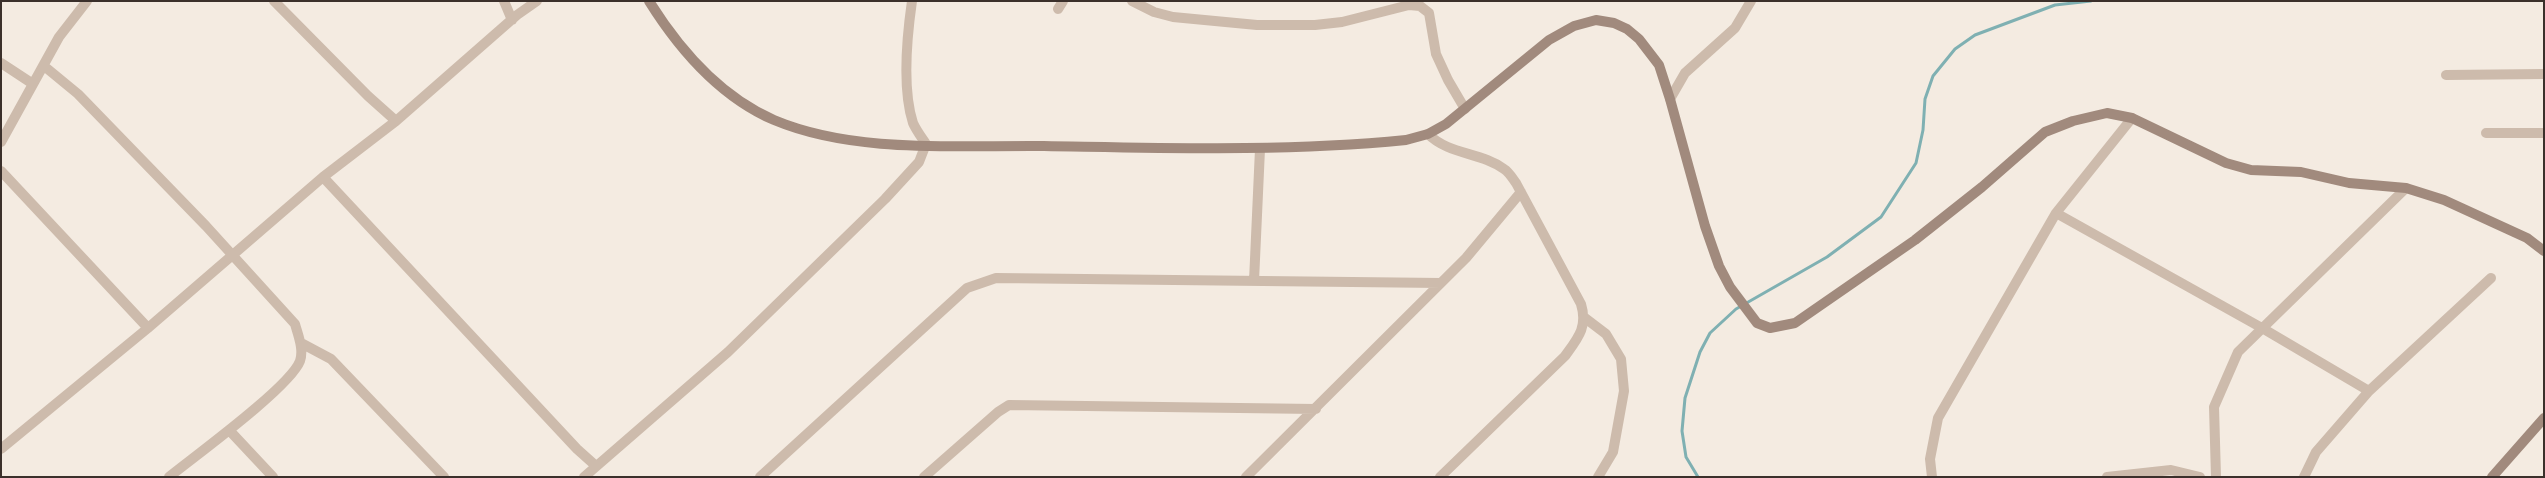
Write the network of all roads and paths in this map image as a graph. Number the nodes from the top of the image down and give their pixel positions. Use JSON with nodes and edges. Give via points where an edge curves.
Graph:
{"nodes":[{"id":1,"x":87,"y":1,"type":"edge"},
{"id":2,"x":274,"y":1,"type":"edge"},
{"id":3,"x":504,"y":1,"type":"edge"},
{"id":4,"x":536,"y":1,"type":"edge"},
{"id":5,"x":649,"y":1,"type":"edge"},
{"id":6,"x":912,"y":1,"type":"edge"},
{"id":7,"x":1132,"y":1,"type":"edge"},
{"id":8,"x":1752,"y":1,"type":"edge"},
{"id":9,"x":512,"y":20,"type":"junction"},
{"id":10,"x":1,"y":63,"type":"edge"},
{"id":11,"x":44,"y":66,"type":"junction"},
{"id":12,"x":2544,"y":74,"type":"edge"},
{"id":13,"x":2446,"y":75,"type":"dead end"},
{"id":14,"x":33,"y":84,"type":"junction"},
{"id":15,"x":1670,"y":99,"type":"junction"},
{"id":16,"x":1466,"y":110,"type":"junction"},
{"id":17,"x":2132,"y":118,"type":"junction"},
{"id":18,"x":396,"y":121,"type":"junction"},
{"id":19,"x":2486,"y":133,"type":"dead end"},
{"id":20,"x":2544,"y":133,"type":"edge"},
{"id":21,"x":1428,"y":134,"type":"junction"},
{"id":22,"x":1,"y":142,"type":"edge"},
{"id":23,"x":926,"y":144,"type":"junction"},
{"id":24,"x":1260,"y":149,"type":"junction"},
{"id":25,"x":1,"y":171,"type":"edge"},
{"id":26,"x":322,"y":177,"type":"junction"},
{"id":27,"x":2406,"y":188,"type":"junction"},
{"id":28,"x":1521,"y":192,"type":"junction"},
{"id":29,"x":2056,"y":213,"type":"junction"},
{"id":30,"x":2544,"y":251,"type":"edge"},
{"id":31,"x":232,"y":253,"type":"junction"},
{"id":32,"x":2491,"y":278,"type":"dead end"},
{"id":33,"x":1254,"y":281,"type":"junction"},
{"id":34,"x":1441,"y":283,"type":"junction"},
{"id":35,"x":1586,"y":318,"type":"junction"},
{"id":36,"x":148,"y":328,"type":"junction"},
{"id":37,"x":2262,"y":328,"type":"junction"},
{"id":38,"x":301,"y":343,"type":"junction"},
{"id":39,"x":2369,"y":391,"type":"junction"},
{"id":40,"x":1316,"y":410,"type":"junction"},
{"id":41,"x":2544,"y":418,"type":"edge"},
{"id":42,"x":229,"y":430,"type":"junction"},
{"id":43,"x":1,"y":449,"type":"edge"},
{"id":44,"x":596,"y":466,"type":"junction"},
{"id":45,"x":1446,"y":475,"type":"edge"},
{"id":46,"x":926,"y":476,"type":"edge"},
{"id":47,"x":169,"y":477,"type":"edge"},
{"id":48,"x":273,"y":477,"type":"edge"},
{"id":49,"x":444,"y":477,"type":"edge"},
{"id":50,"x":584,"y":477,"type":"edge"},
{"id":51,"x":760,"y":477,"type":"edge"},
{"id":52,"x":1246,"y":477,"type":"edge"},
{"id":53,"x":1598,"y":477,"type":"edge"},
{"id":54,"x":1932,"y":477,"type":"edge"},
{"id":55,"x":2107,"y":477,"type":"edge"},
{"id":56,"x":2200,"y":477,"type":"edge"},
{"id":57,"x":2216,"y":477,"type":"edge"},
{"id":58,"x":2304,"y":477,"type":"edge"},
{"id":59,"x":2492,"y":477,"type":"edge"}],
"edges":[{"from":1,"to":11,"type":"street","via":[[59,37]]},
{"from":2,"to":18,"type":"street"},
{"from":3,"to":9,"type":"street"},
{"from":4,"to":9,"type":"street"},
{"from":5,"to":23,"type":"street","via":[[668,32],[697,64],[732,95],[773,119],[815,134],[838,138]]},
{"from":6,"to":23,"type":"street","via":[[907,62],[910,109],[914,125]]},
{"from":7,"to":16,"type":"street","via":[[1154,12],[1173,17],[1257,25],[1315,25],[1342,22],[1409,5],[1420,6],[1429,13],[1436,54]]},
{"from":8,"to":15,"type":"street","via":[[1736,28],[1685,73]]},
{"from":9,"to":18,"type":"street"},
{"from":10,"to":14,"type":"street"},
{"from":11,"to":14,"type":"street"},
{"from":11,"to":31,"type":"street","via":[[78,94]]},
{"from":12,"to":13,"type":"street"},
{"from":14,"to":22,"type":"street"},
{"from":15,"to":16,"type":"street","via":[[1659,65],[1639,39],[1614,23],[1596,20],[1574,26],[1549,40]]},
{"from":15,"to":17,"type":"street","via":[[1705,226],[1719,266],[1730,288],[1757,324],[1770,328],[1795,323],[1822,306],[1921,235],[2009,165],[2045,132],[2107,113]]},
{"from":16,"to":21,"type":"street"},
{"from":17,"to":27,"type":"street","via":[[2226,163],[2250,170],[2301,172],[2349,183]]},
{"from":17,"to":29,"type":"street"},
{"from":18,"to":26,"type":"street"},
{"from":19,"to":20,"type":"street"},
{"from":21,"to":24,"type":"street","via":[[1406,140],[1368,144]]},
{"from":21,"to":28,"type":"street","via":[[1442,145],[1492,162],[1506,170]]},
{"from":23,"to":24,"type":"street"},
{"from":23,"to":44,"type":"street","via":[[919,162],[885,199],[728,352]]},
{"from":24,"to":33,"type":"street"},
{"from":25,"to":36,"type":"street"},
{"from":26,"to":31,"type":"street"},
{"from":26,"to":44,"type":"street"},
{"from":27,"to":30,"type":"street","via":[[2450,202],[2527,238]]},
{"from":27,"to":37,"type":"street"},
{"from":28,"to":34,"type":"street","via":[[1466,258]]},
{"from":28,"to":35,"type":"street"},
{"from":29,"to":37,"type":"street"},
{"from":29,"to":54,"type":"street","via":[[1938,418],[1930,459]]},
{"from":31,"to":36,"type":"street"},
{"from":31,"to":38,"type":"street","via":[[295,324]]},
{"from":32,"to":39,"type":"street"},
{"from":33,"to":34,"type":"street"},
{"from":33,"to":51,"type":"street","via":[[996,278],[977,283],[967,288]]},
{"from":34,"to":40,"type":"street"},
{"from":35,"to":45,"type":"street","via":[[1576,341],[1565,356]]},
{"from":35,"to":53,"type":"street","via":[[1606,334],[1622,359],[1624,391],[1613,452]]},
{"from":36,"to":43,"type":"street"},
{"from":37,"to":39,"type":"street"},
{"from":37,"to":57,"type":"street","via":[[2238,352],[2214,407]]},
{"from":38,"to":42,"type":"street","via":[[300,360],[284,382]]},
{"from":38,"to":49,"type":"street","via":[[331,359]]},
{"from":39,"to":58,"type":"street","via":[[2316,452]]},
{"from":40,"to":46,"type":"street","via":[[1009,405]]},
{"from":40,"to":52,"type":"street"},
{"from":41,"to":59,"type":"street"},
{"from":42,"to":47,"type":"street"},
{"from":42,"to":48,"type":"street"},
{"from":44,"to":50,"type":"street"},
{"from":55,"to":56,"type":"street","via":[[2171,470]]}]}
